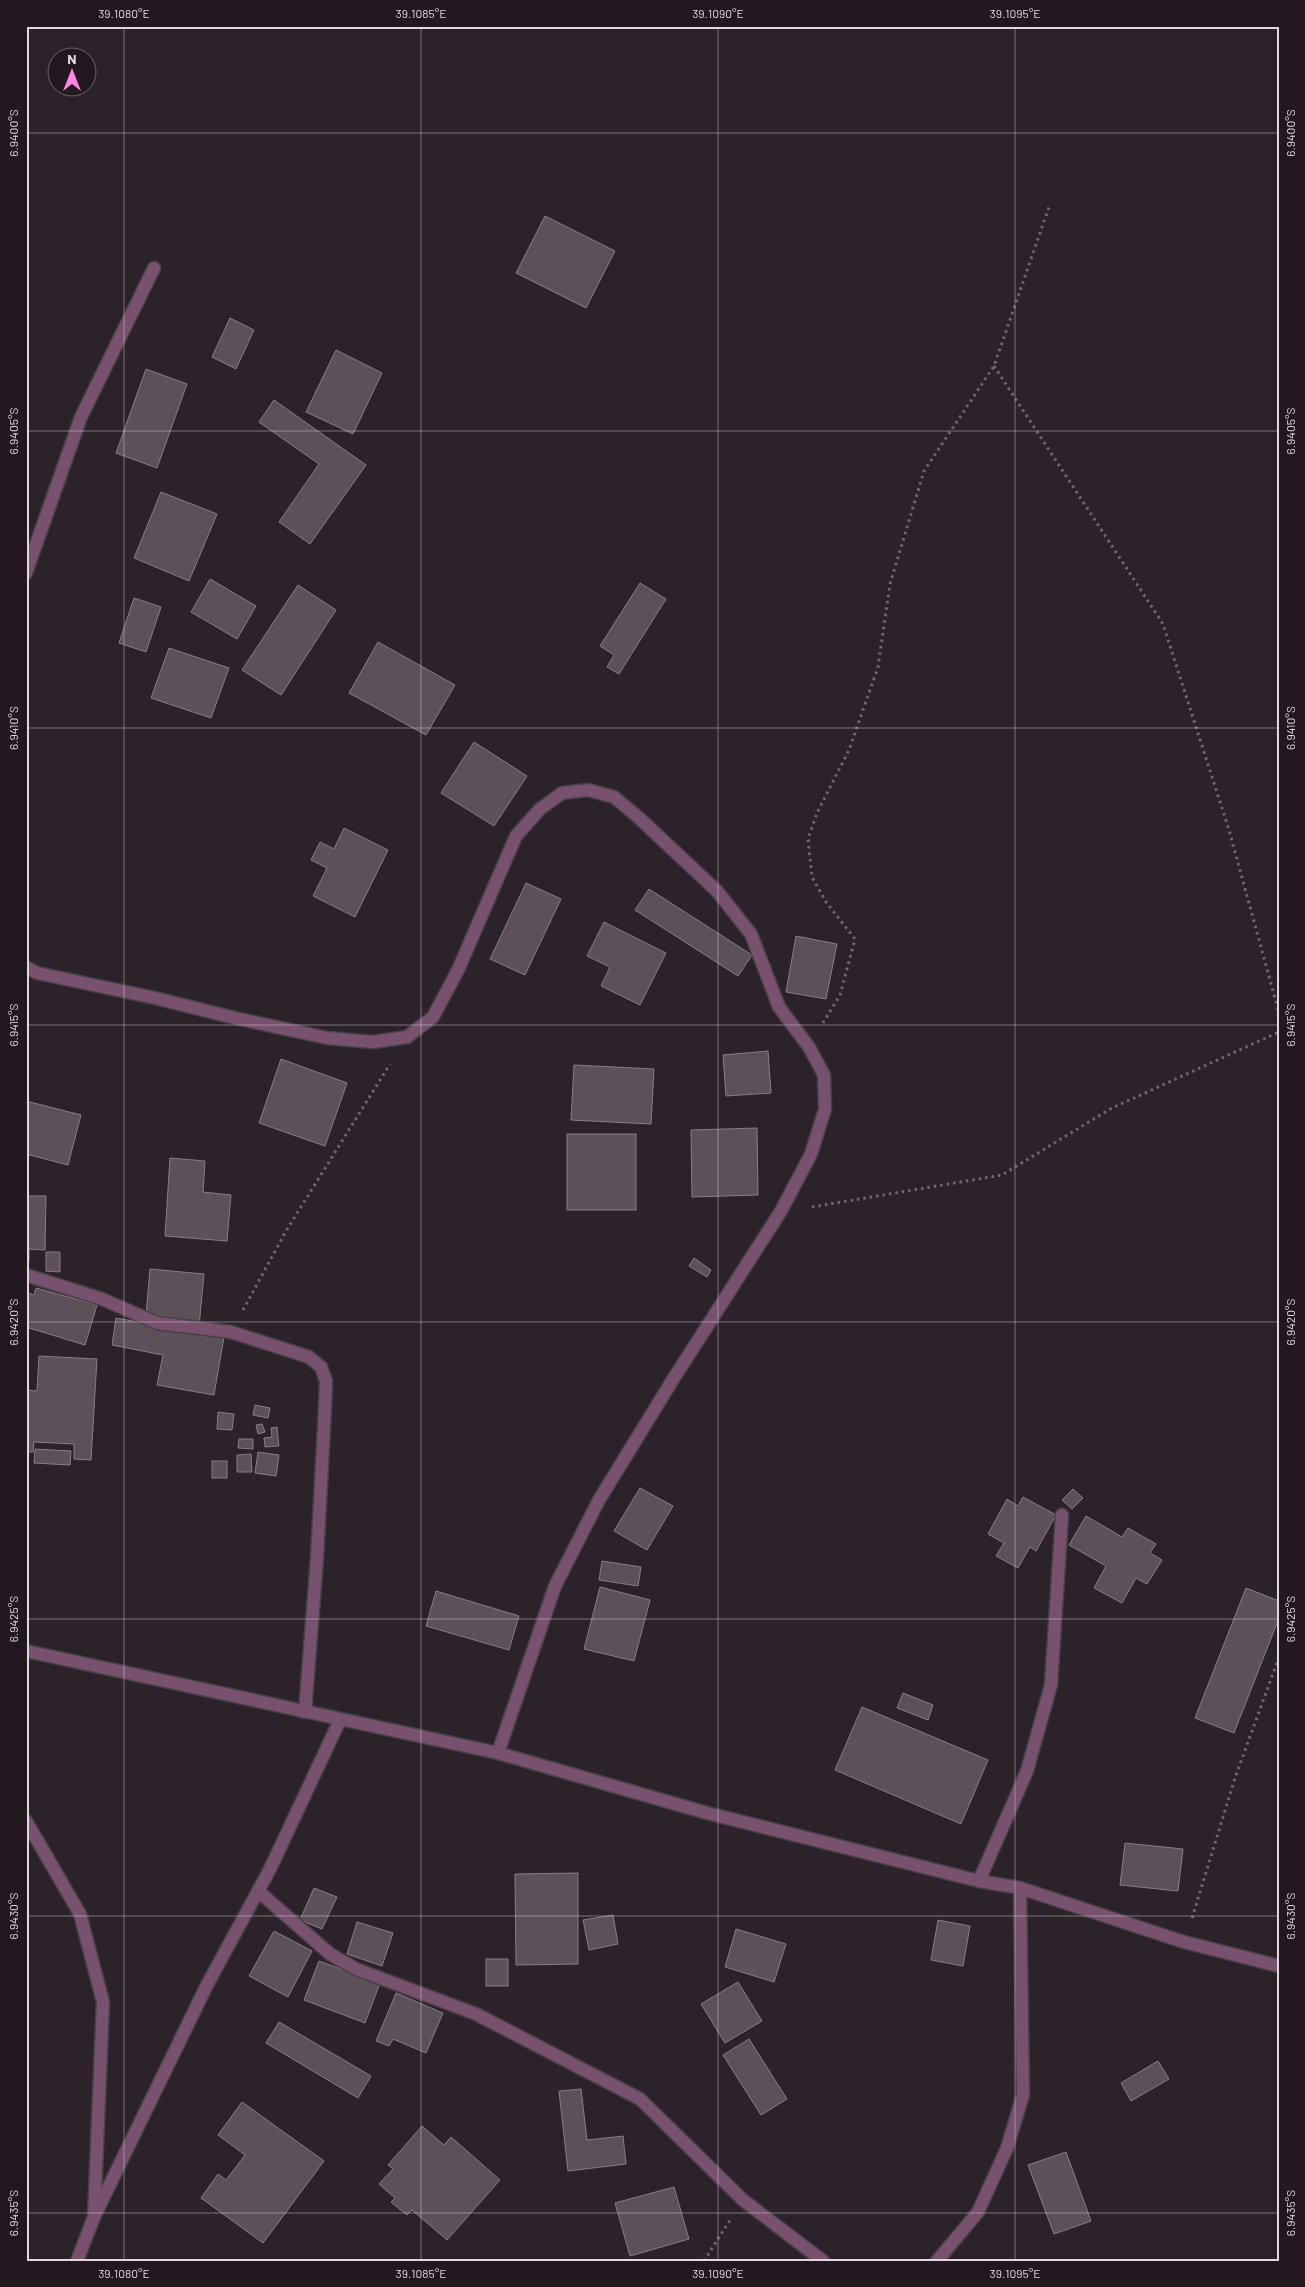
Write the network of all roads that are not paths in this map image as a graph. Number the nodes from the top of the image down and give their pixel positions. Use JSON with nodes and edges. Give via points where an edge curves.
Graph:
{"nodes":[{"id":1,"x":154,"y":268,"type":"dead end"},
{"id":2,"x":26,"y":573,"type":"edge"},
{"id":3,"x":26,"y":967,"type":"edge"},
{"id":4,"x":26,"y":1275,"type":"edge"},
{"id":5,"x":1062,"y":1515,"type":"dead end"},
{"id":6,"x":26,"y":1651,"type":"edge"},
{"id":7,"x":305,"y":1712,"type":"junction"},
{"id":8,"x":340,"y":1720,"type":"junction"},
{"id":9,"x":498,"y":1754,"type":"junction"},
{"id":10,"x":26,"y":1821,"type":"edge"},
{"id":11,"x":979,"y":1881,"type":"junction"},
{"id":12,"x":1020,"y":1888,"type":"junction"},
{"id":13,"x":258,"y":1891,"type":"junction"},
{"id":14,"x":1279,"y":1966,"type":"edge"},
{"id":15,"x":94,"y":2217,"type":"junction"},
{"id":16,"x":77,"y":2261,"type":"edge"},
{"id":17,"x":823,"y":2261,"type":"edge"},
{"id":18,"x":937,"y":2261,"type":"edge"}],
"edges":[{"from":1,"to":2,"type":"street","via":[[81,417]]},
{"from":3,"to":9,"type":"street","via":[[37,973],[327,1038],[373,1042],[407,1037],[433,1016],[446,993],[516,836],[540,808],[562,793],[588,790],[614,797],[638,817],[717,891],[751,934],[778,1007],[809,1048],[824,1075],[825,1109],[811,1154],[781,1212],[599,1500],[555,1586]]},
{"from":4,"to":7,"type":"street","via":[[102,1299],[157,1323],[231,1332],[309,1357],[321,1367],[326,1382]]},
{"from":5,"to":11,"type":"street","via":[[1050,1684],[1027,1771]]},
{"from":6,"to":7,"type":"street"},
{"from":7,"to":8,"type":"street"},
{"from":8,"to":9,"type":"street"},
{"from":8,"to":13,"type":"street"},
{"from":9,"to":11,"type":"street","via":[[707,1813]]},
{"from":10,"to":15,"type":"street","via":[[80,1914],[103,2002]]},
{"from":11,"to":12,"type":"street"},
{"from":12,"to":14,"type":"street","via":[[1184,1942]]},
{"from":12,"to":18,"type":"street","via":[[1023,2095],[1007,2148],[978,2212]]},
{"from":13,"to":15,"type":"street","via":[[207,1985]]},
{"from":13,"to":17,"type":"street","via":[[330,1954],[356,1969],[476,2014],[640,2099],[743,2200]]},
{"from":15,"to":16,"type":"street"}]}
